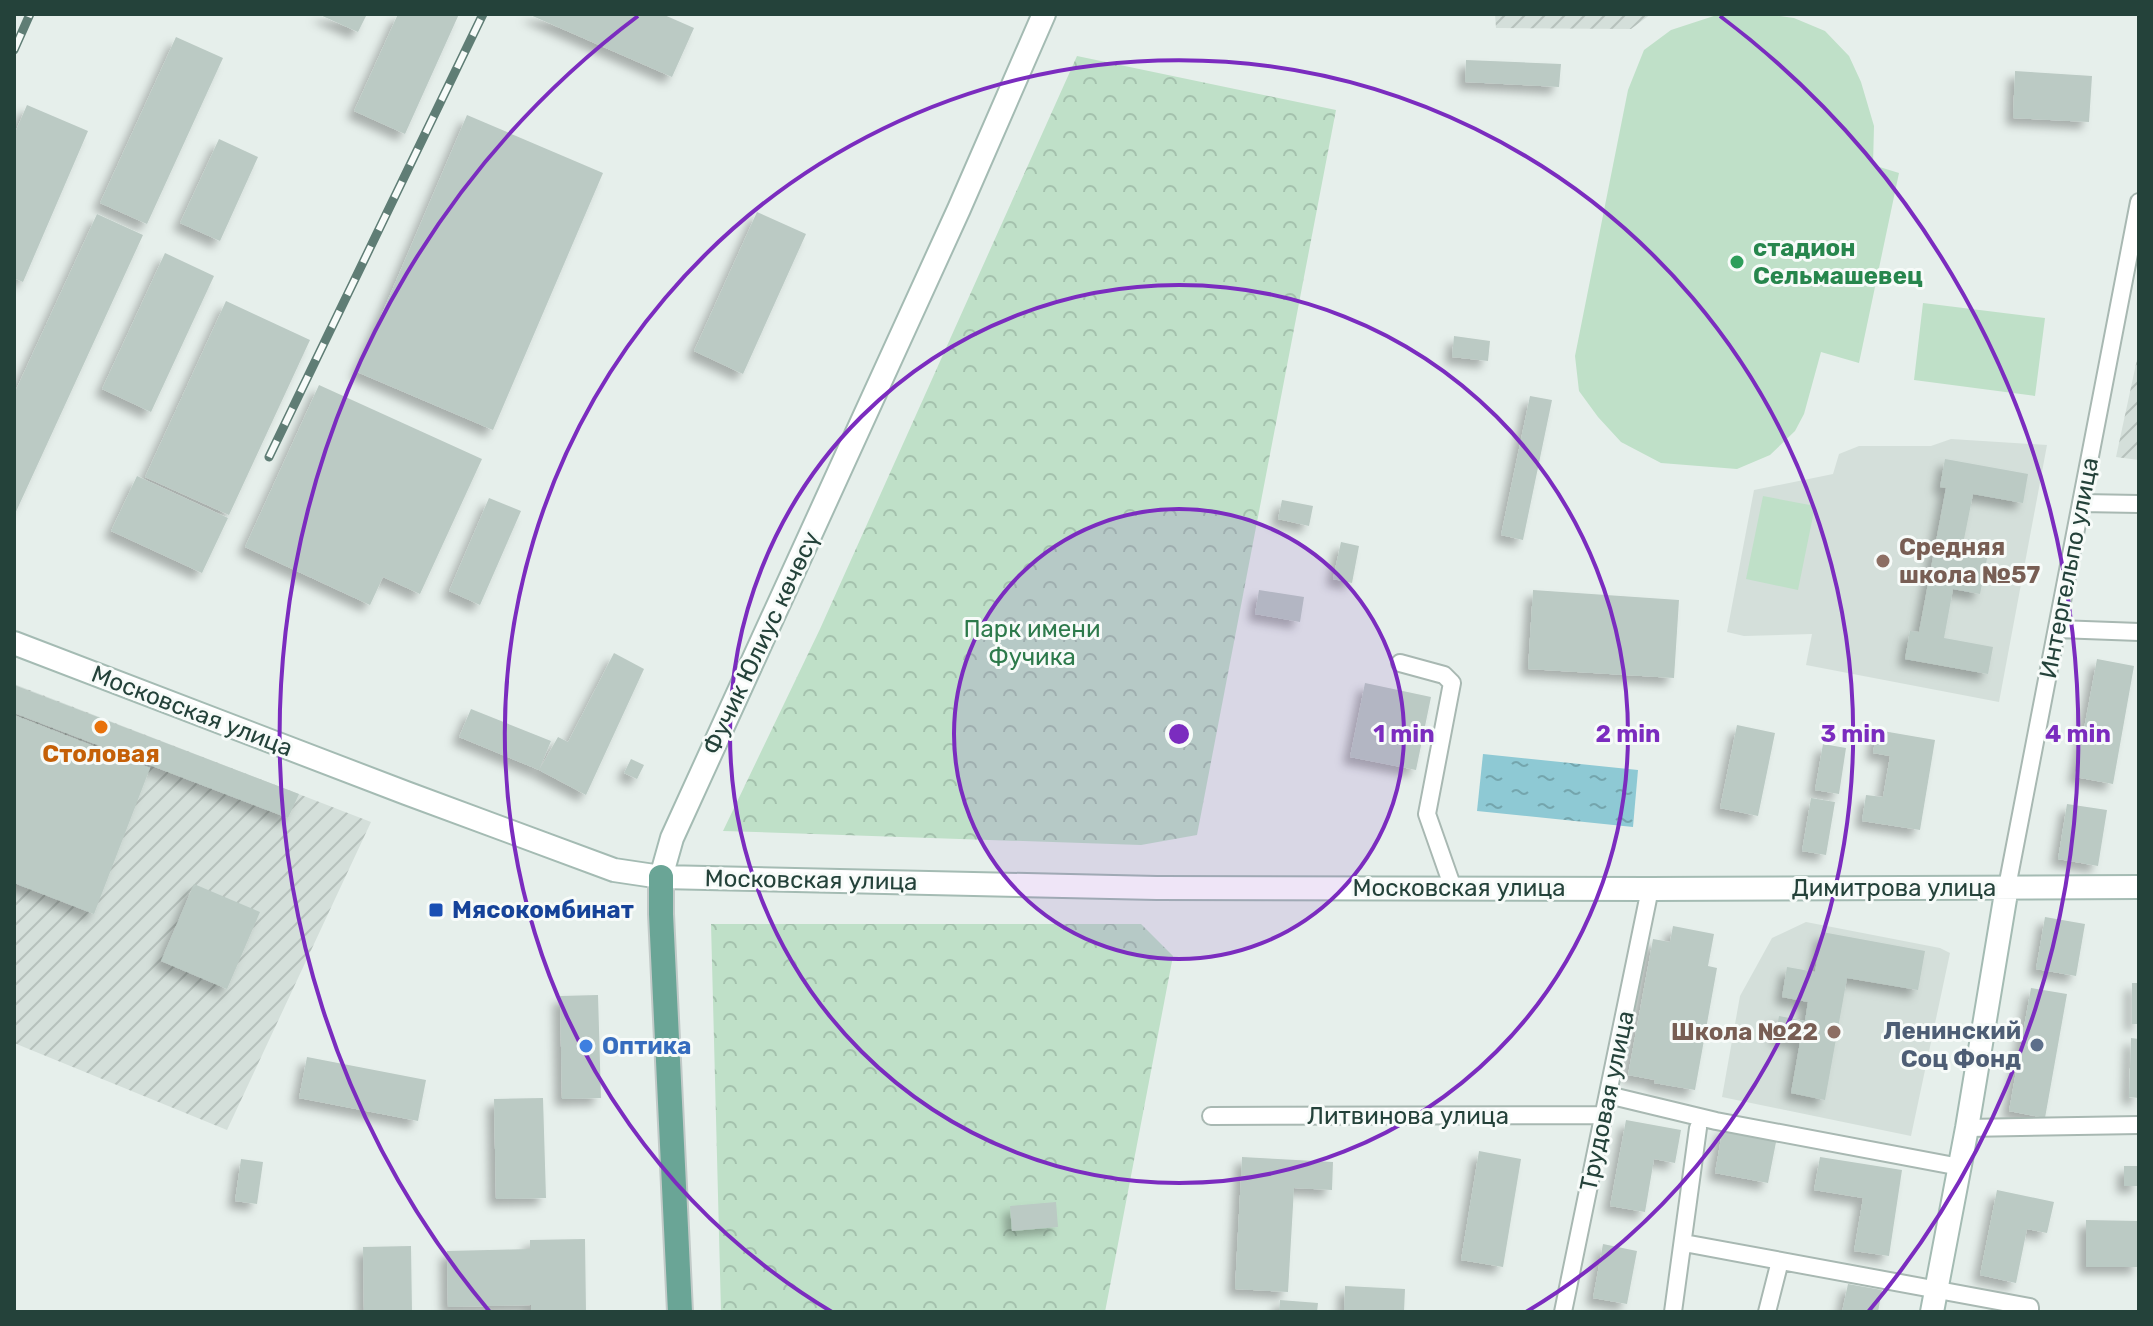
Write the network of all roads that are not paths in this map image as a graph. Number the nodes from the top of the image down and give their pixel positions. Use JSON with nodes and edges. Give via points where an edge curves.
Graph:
{"nodes":[{"id":1,"x":1044,"y":14,"type":"edge"},
{"id":2,"x":2139,"y":202,"type":"edge"},
{"id":3,"x":2133,"y":273,"type":"edge"},
{"id":4,"x":2081,"y":503,"type":"junction"},
{"id":5,"x":2139,"y":504,"type":"edge"},
{"id":6,"x":2058,"y":629,"type":"junction"},
{"id":7,"x":2139,"y":632,"type":"edge"},
{"id":8,"x":14,"y":643,"type":"edge"},
{"id":9,"x":1400,"y":663,"type":"dead end"},
{"id":10,"x":661,"y":877,"type":"junction"},
{"id":11,"x":2007,"y":887,"type":"junction"},
{"id":12,"x":2139,"y":887,"type":"edge"},
{"id":13,"x":1453,"y":888,"type":"junction"},
{"id":14,"x":1650,"y":889,"type":"junction"},
{"id":15,"x":1608,"y":1095,"type":"junction"},
{"id":16,"x":1604,"y":1115,"type":"junction"},
{"id":17,"x":1211,"y":1116,"type":"dead end"},
{"id":18,"x":2139,"y":1125,"type":"edge"},
{"id":19,"x":1698,"y":1128,"type":"dead end"},
{"id":20,"x":1967,"y":1128,"type":"junction"},
{"id":21,"x":1960,"y":1167,"type":"junction"},
{"id":22,"x":1684,"y":1243,"type":"junction"},
{"id":23,"x":1780,"y":1261,"type":"junction"},
{"id":24,"x":1936,"y":1289,"type":"junction"},
{"id":25,"x":680,"y":1312,"type":"edge"},
{"id":26,"x":1563,"y":1312,"type":"edge"},
{"id":27,"x":1673,"y":1312,"type":"edge"},
{"id":28,"x":1767,"y":1312,"type":"edge"},
{"id":29,"x":1932,"y":1312,"type":"edge"},
{"id":30,"x":2030,"y":1312,"type":"edge"}],
"edges":[{"from":1,"to":10,"type":"main road","name":"Фучик Юлиус көчөсү","via":[[672,838]]},
{"from":2,"to":3,"type":"street","name":"Интергельпо улица"},
{"from":3,"to":4,"type":"street","name":"Интергельпо улица"},
{"from":4,"to":5,"type":"street"},
{"from":4,"to":6,"type":"street","name":"Интергельпо улица"},
{"from":6,"to":7,"type":"street"},
{"from":6,"to":11,"type":"street","name":"Интергельпо улица"},
{"from":8,"to":10,"type":"main road","name":"Московская улица","via":[[614,870]]},
{"from":9,"to":13,"type":"street","via":[[1444,675],[1452,683],[1427,814]]},
{"from":10,"to":13,"type":"main road","name":"Московская улица","via":[[1157,888]]},
{"from":10,"to":25,"type":"main road","name":"Фучик Юлиус көчөсү"},
{"from":11,"to":12,"type":"main road","name":"Димитрова улица"},
{"from":11,"to":14,"type":"main road","name":"Димитрова улица"},
{"from":11,"to":20,"type":"main road","name":"Интергельпо улица"},
{"from":13,"to":14,"type":"main road","name":"Московская улица"},
{"from":14,"to":15,"type":"street","name":"Трудовая улица"},
{"from":15,"to":16,"type":"street","name":"Трудовая улица"},
{"from":15,"to":21,"type":"street"},
{"from":16,"to":17,"type":"street","name":"Литвинова улица"},
{"from":16,"to":26,"type":"street","name":"Трудовая улица"},
{"from":18,"to":20,"type":"street"},
{"from":19,"to":22,"type":"street"},
{"from":20,"to":21,"type":"main road","name":"Интергельпо улица"},
{"from":21,"to":24,"type":"main road","name":"Интергельпо улица"},
{"from":22,"to":23,"type":"street"},
{"from":22,"to":27,"type":"street"},
{"from":23,"to":24,"type":"street"},
{"from":23,"to":28,"type":"street"},
{"from":24,"to":29,"type":"main road","name":"Интергельпо улица"},
{"from":24,"to":30,"type":"street","via":[[2030,1307]]}]}
